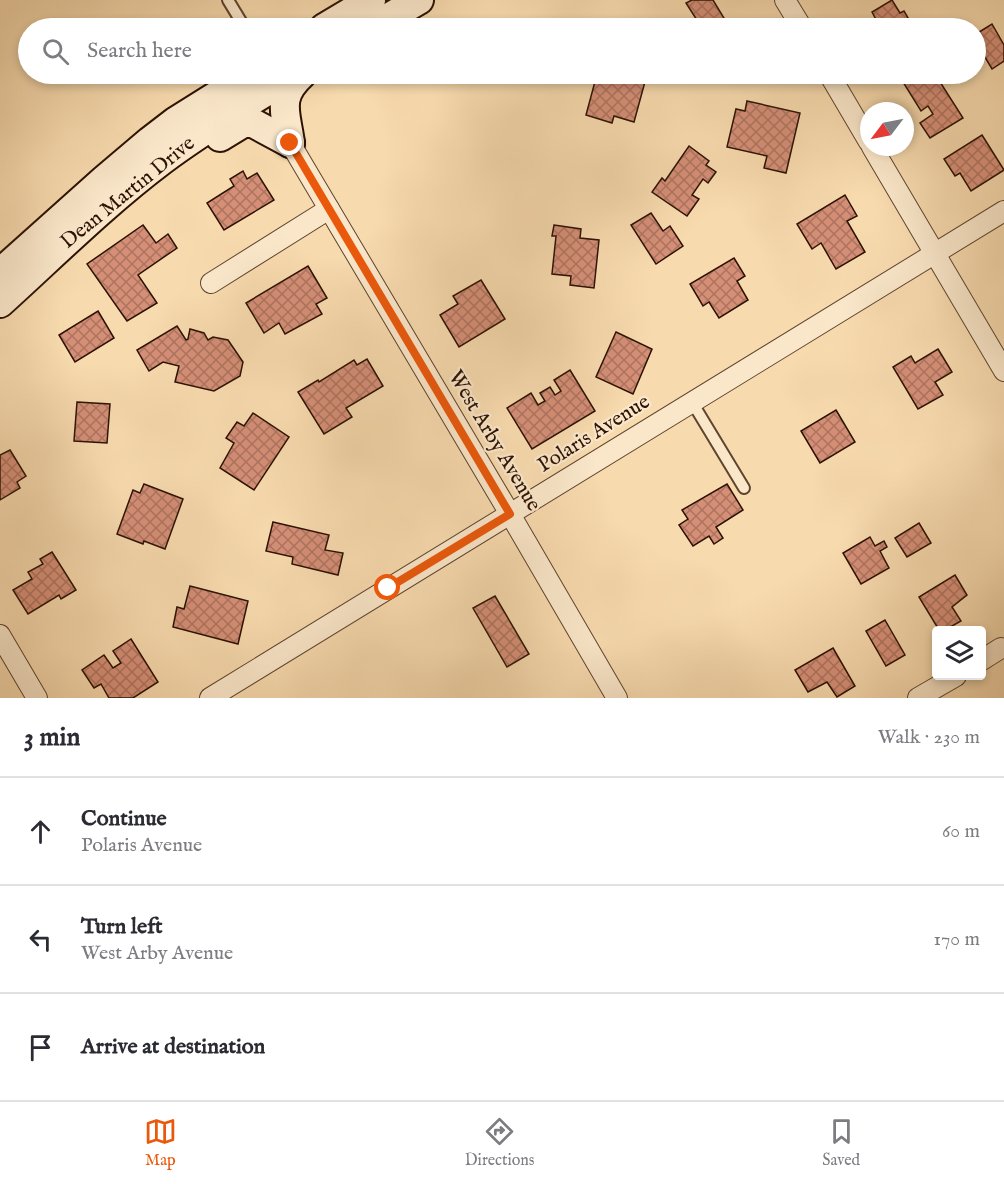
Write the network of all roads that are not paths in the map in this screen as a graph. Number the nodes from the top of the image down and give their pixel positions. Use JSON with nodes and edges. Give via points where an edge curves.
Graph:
{"nodes":[{"id":1,"x":228,"y":0,"type":"edge"},
{"id":2,"x":371,"y":0,"type":"edge"},
{"id":3,"x":419,"y":0,"type":"edge"},
{"id":4,"x":785,"y":0,"type":"edge"},
{"id":5,"x":239,"y":18,"type":"edge"},
{"id":6,"x":341,"y":18,"type":"edge"},
{"id":7,"x":388,"y":18,"type":"edge"},
{"id":8,"x":796,"y":18,"type":"edge"},
{"id":9,"x":235,"y":84,"type":"edge"},
{"id":10,"x":279,"y":84,"type":"edge"},
{"id":11,"x":293,"y":84,"type":"edge"},
{"id":12,"x":835,"y":84,"type":"edge"},
{"id":13,"x":860,"y":127,"type":"edge"},
{"id":14,"x":290,"y":143,"type":"junction"},
{"id":15,"x":877,"y":156,"type":"edge"},
{"id":16,"x":160,"y":162,"type":"junction"},
{"id":17,"x":329,"y":209,"type":"junction"},
{"id":18,"x":1004,"y":211,"type":"edge"},
{"id":19,"x":935,"y":253,"type":"junction"},
{"id":20,"x":0,"y":273,"type":"edge"},
{"id":21,"x":211,"y":283,"type":"dead end"},
{"id":22,"x":0,"y":303,"type":"edge"},
{"id":23,"x":1004,"y":371,"type":"edge"},
{"id":24,"x":692,"y":402,"type":"junction"},
{"id":25,"x":744,"y":488,"type":"dead end"},
{"id":26,"x":510,"y":514,"type":"junction"},
{"id":27,"x":0,"y":635,"type":"edge"},
{"id":28,"x":1001,"y":648,"type":"dead end"},
{"id":29,"x":986,"y":657,"type":"edge"},
{"id":30,"x":948,"y":680,"type":"edge"},
{"id":31,"x":37,"y":698,"type":"edge"},
{"id":32,"x":210,"y":698,"type":"edge"},
{"id":33,"x":617,"y":698,"type":"edge"},
{"id":34,"x":918,"y":698,"type":"edge"}],
"edges":[{"from":1,"to":5,"type":"lane"},
{"from":2,"to":6,"type":"main road"},
{"from":3,"to":7,"type":"main road"},
{"from":4,"to":8,"type":"street"},
{"from":9,"to":20,"type":"main road","name":"Dean Martin Drive","via":[[150,141]]},
{"from":10,"to":16,"type":"main road","name":"Dean Martin Drive"},
{"from":11,"to":14,"type":"main road","via":[[284,101]]},
{"from":12,"to":13,"type":"street"},
{"from":14,"to":16,"type":"main road","via":[[253,123],[243,123],[218,139]]},
{"from":14,"to":17,"type":"street","name":"West Arby Avenue"},
{"from":15,"to":19,"type":"street"},
{"from":16,"to":22,"type":"main road","name":"Dean Martin Drive"},
{"from":17,"to":21,"type":"street"},
{"from":17,"to":26,"type":"street","name":"West Arby Avenue"},
{"from":18,"to":19,"type":"street","name":"Polaris Avenue"},
{"from":19,"to":23,"type":"street"},
{"from":19,"to":24,"type":"street","name":"Polaris Avenue"},
{"from":24,"to":25,"type":"lane"},
{"from":24,"to":26,"type":"street","name":"Polaris Avenue"},
{"from":26,"to":32,"type":"street","name":"Polaris Avenue"},
{"from":26,"to":33,"type":"street","name":"West Arby Avenue"},
{"from":27,"to":31,"type":"street"},
{"from":28,"to":29,"type":"street"},
{"from":30,"to":34,"type":"street"}]}
